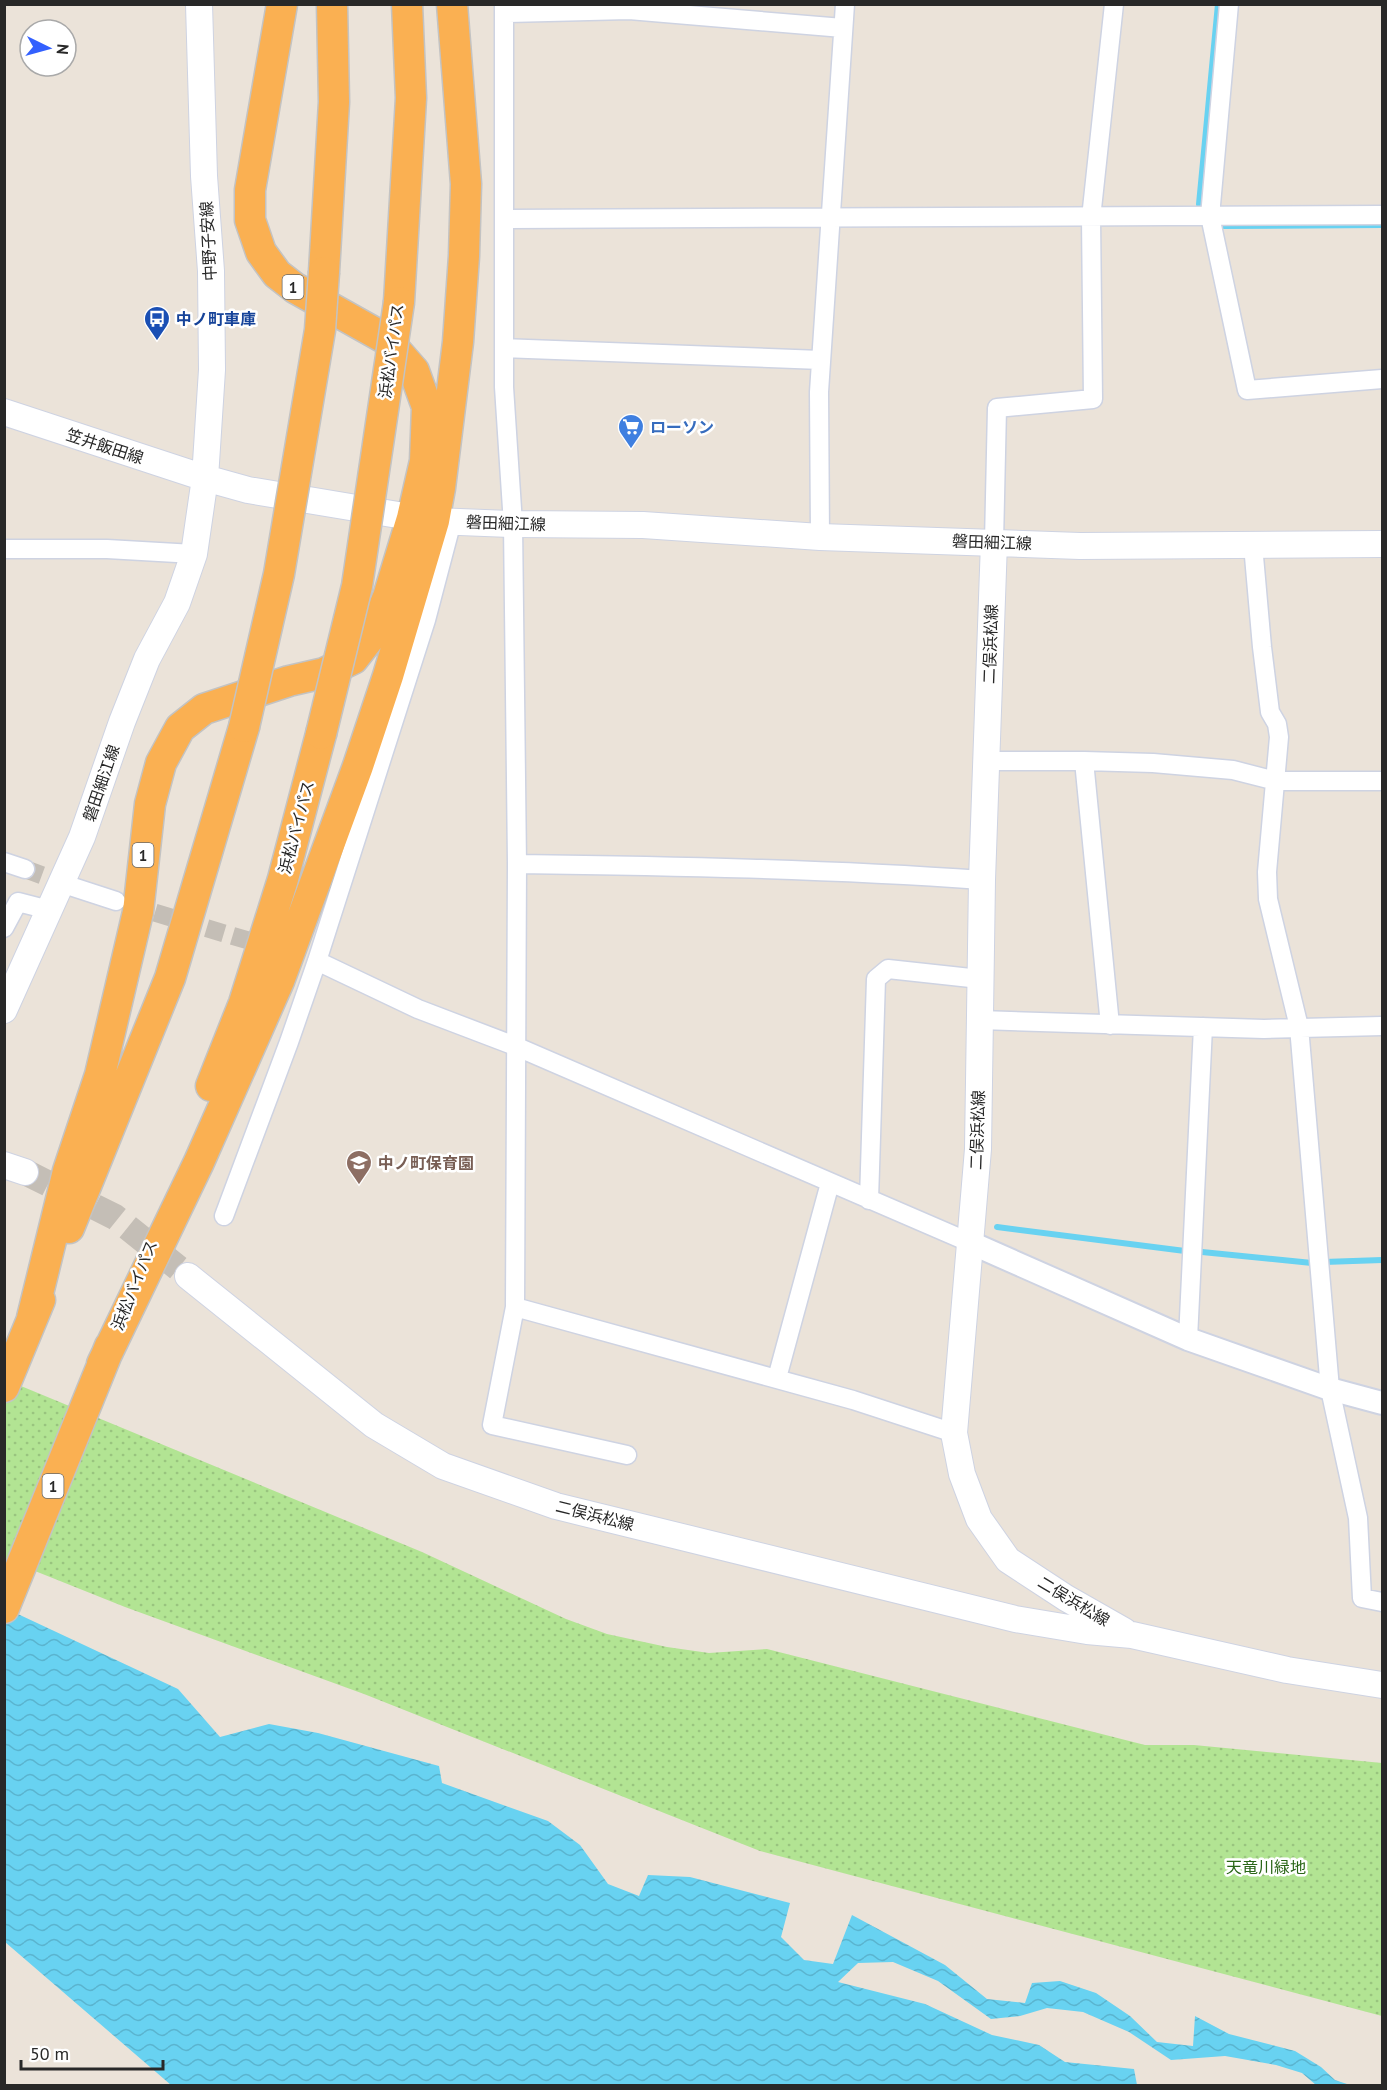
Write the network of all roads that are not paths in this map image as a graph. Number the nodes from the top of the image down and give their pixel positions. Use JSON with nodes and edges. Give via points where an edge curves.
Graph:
{"nodes":[{"id":1,"x":199,"y":4,"type":"edge"},
{"id":2,"x":282,"y":4,"type":"edge"},
{"id":3,"x":332,"y":4,"type":"edge"},
{"id":4,"x":407,"y":4,"type":"edge"},
{"id":5,"x":452,"y":4,"type":"edge"},
{"id":6,"x":845,"y":4,"type":"edge"},
{"id":7,"x":1114,"y":4,"type":"edge"},
{"id":8,"x":1229,"y":4,"type":"edge"},
{"id":9,"x":504,"y":9,"type":"edge"},
{"id":10,"x":843,"y":28,"type":"junction"},
{"id":11,"x":1383,"y":215,"type":"edge"},
{"id":12,"x":1210,"y":216,"type":"junction"},
{"id":13,"x":832,"y":218,"type":"junction"},
{"id":14,"x":1091,"y":218,"type":"junction"},
{"id":15,"x":504,"y":219,"type":"junction"},
{"id":16,"x":504,"y":348,"type":"junction"},
{"id":17,"x":821,"y":360,"type":"junction"},
{"id":18,"x":1383,"y":379,"type":"edge"},
{"id":19,"x":4,"y":412,"type":"edge"},
{"id":20,"x":205,"y":478,"type":"junction"},
{"id":21,"x":433,"y":520,"type":"junction"},
{"id":22,"x":513,"y":524,"type":"junction"},
{"id":23,"x":820,"y":537,"type":"junction"},
{"id":24,"x":994,"y":542,"type":"junction"},
{"id":25,"x":1383,"y":544,"type":"edge"},
{"id":26,"x":1253,"y":545,"type":"junction"},
{"id":27,"x":4,"y":549,"type":"edge"},
{"id":28,"x":194,"y":554,"type":"junction"},
{"id":29,"x":986,"y":761,"type":"junction"},
{"id":30,"x":1084,"y":761,"type":"junction"},
{"id":31,"x":1276,"y":781,"type":"junction"},
{"id":32,"x":1383,"y":781,"type":"edge"},
{"id":33,"x":4,"y":862,"type":"edge"},
{"id":34,"x":517,"y":864,"type":"junction"},
{"id":35,"x":25,"y":869,"type":"tunnel mouth"},
{"id":36,"x":982,"y":880,"type":"junction"},
{"id":37,"x":73,"y":887,"type":"tunnel mouth"},
{"id":38,"x":116,"y":901,"type":"tunnel mouth"},
{"id":39,"x":49,"y":910,"type":"junction"},
{"id":40,"x":4,"y":928,"type":"edge"},
{"id":41,"x":317,"y":962,"type":"junction"},
{"id":42,"x":981,"y":980,"type":"junction"},
{"id":43,"x":4,"y":1010,"type":"edge"},
{"id":44,"x":980,"y":1020,"type":"junction"},
{"id":45,"x":1110,"y":1024,"type":"junction"},
{"id":46,"x":1383,"y":1026,"type":"edge"},
{"id":47,"x":1203,"y":1027,"type":"junction"},
{"id":48,"x":1299,"y":1027,"type":"junction"},
{"id":49,"x":515,"y":1046,"type":"junction"},
{"id":50,"x":830,"y":1183,"type":"junction"},
{"id":51,"x":869,"y":1200,"type":"junction"},
{"id":52,"x":224,"y":1216,"type":"dead end"},
{"id":53,"x":971,"y":1243,"type":"junction"},
{"id":54,"x":189,"y":1276,"type":"tunnel mouth"},
{"id":55,"x":515,"y":1307,"type":"junction"},
{"id":56,"x":32,"y":1318,"type":"junction"},
{"id":57,"x":1188,"y":1339,"type":"junction"},
{"id":58,"x":102,"y":1364,"type":"junction"},
{"id":59,"x":777,"y":1378,"type":"junction"},
{"id":60,"x":4,"y":1387,"type":"edge"},
{"id":61,"x":1330,"y":1389,"type":"junction"},
{"id":62,"x":1383,"y":1403,"type":"edge"},
{"id":63,"x":954,"y":1433,"type":"junction"},
{"id":64,"x":627,"y":1455,"type":"dead end"},
{"id":65,"x":1383,"y":1602,"type":"edge"},
{"id":66,"x":4,"y":1608,"type":"edge"},
{"id":67,"x":1132,"y":1635,"type":"junction"},
{"id":68,"x":1383,"y":1685,"type":"edge"}],
"edges":[{"from":1,"to":20,"type":"main road","name":"中野子安線","via":[[211,282],[212,370]]},
{"from":2,"to":21,"type":"highway","number":"1","via":[[250,190],[250,220],[261,252],[277,274],[387,339],[414,371],[427,408],[425,461]]},
{"from":3,"to":56,"type":"highway","number":"1","bridge":true,"via":[[334,102],[320,330],[279,574],[244,727],[170,978]]},
{"from":4,"to":58,"type":"highway","name":"浜松バイパス","number":"1","bridge":true,"via":[[411,98],[399,302],[357,586],[283,879],[244,1004]]},
{"from":5,"to":21,"type":"highway","number":"1","via":[[466,184],[465,244],[458,342]]},
{"from":6,"to":10,"type":"street"},
{"from":7,"to":14,"type":"street"},
{"from":8,"to":12,"type":"street"},
{"from":9,"to":10,"type":"street","via":[[629,10]]},
{"from":9,"to":15,"type":"street"},
{"from":10,"to":13,"type":"street"},
{"from":11,"to":12,"type":"street"},
{"from":12,"to":14,"type":"street"},
{"from":12,"to":18,"type":"street","via":[[1247,390]]},
{"from":13,"to":14,"type":"street"},
{"from":13,"to":15,"type":"street"},
{"from":13,"to":17,"type":"street"},
{"from":14,"to":24,"type":"street","via":[[1093,399],[997,408]]},
{"from":15,"to":16,"type":"street"},
{"from":16,"to":17,"type":"street"},
{"from":16,"to":22,"type":"street"},
{"from":17,"to":23,"type":"street"},
{"from":19,"to":20,"type":"main road","name":"笠井飯田線"},
{"from":20,"to":21,"type":"main road","name":"磐田細江線","via":[[248,490]]},
{"from":20,"to":28,"type":"main road","name":"磐田細江線"},
{"from":21,"to":22,"type":"main road","name":"磐田細江線"},
{"from":21,"to":41,"type":"street","via":[[426,620]]},
{"from":21,"to":56,"type":"highway","number":"1","via":[[388,597],[371,636],[353,659],[324,673],[204,709],[180,728],[161,763],[150,804],[138,912],[100,1075],[68,1171]]},
{"from":21,"to":58,"type":"highway","number":"1","via":[[358,766],[279,981],[199,1162]]},
{"from":22,"to":23,"type":"main road","name":"磐田細江線","via":[[643,525]]},
{"from":22,"to":34,"type":"street"},
{"from":23,"to":24,"type":"main road","name":"磐田細江線"},
{"from":24,"to":26,"type":"main road","name":"磐田細江線","via":[[1080,546]]},
{"from":24,"to":29,"type":"main road","name":"二俣浜松線"},
{"from":25,"to":26,"type":"main road","name":"磐田細江線"},
{"from":26,"to":31,"type":"street","via":[[1270,712],[1279,737]]},
{"from":27,"to":28,"type":"street"},
{"from":28,"to":39,"type":"main road","name":"磐田細江線","via":[[177,603],[147,659],[82,837]]},
{"from":29,"to":30,"type":"street"},
{"from":29,"to":36,"type":"main road","name":"二俣浜松線"},
{"from":30,"to":31,"type":"street","via":[[1233,770]]},
{"from":30,"to":45,"type":"street"},
{"from":31,"to":32,"type":"street"},
{"from":31,"to":48,"type":"street","via":[[1268,899]]},
{"from":33,"to":35,"type":"street"},
{"from":34,"to":36,"type":"street","via":[[708,867]]},
{"from":34,"to":49,"type":"street"},
{"from":36,"to":42,"type":"main road","name":"二俣浜松線"},
{"from":37,"to":38,"type":"street"},
{"from":39,"to":40,"type":"street","via":[[18,902]]},
{"from":39,"to":43,"type":"main road","name":"磐田細江線"},
{"from":41,"to":49,"type":"street"},
{"from":41,"to":52,"type":"street"},
{"from":42,"to":44,"type":"main road","name":"二俣浜松線"},
{"from":42,"to":51,"type":"street","via":[[888,969],[876,979]]},
{"from":44,"to":45,"type":"street"},
{"from":44,"to":53,"type":"main road","name":"二俣浜松線","via":[[978,1149]]},
{"from":45,"to":47,"type":"street"},
{"from":46,"to":48,"type":"street"},
{"from":47,"to":48,"type":"street"},
{"from":47,"to":57,"type":"street"},
{"from":48,"to":61,"type":"street"},
{"from":49,"to":50,"type":"street"},
{"from":49,"to":55,"type":"street"},
{"from":50,"to":51,"type":"street"},
{"from":50,"to":59,"type":"street"},
{"from":51,"to":53,"type":"street"},
{"from":53,"to":57,"type":"street"},
{"from":53,"to":63,"type":"main road","name":"二俣浜松線"},
{"from":54,"to":67,"type":"main road","name":"二俣浜松線","via":[[374,1425],[443,1466],[556,1506],[1015,1619]]},
{"from":55,"to":59,"type":"street"},
{"from":55,"to":64,"type":"street","via":[[492,1425]]},
{"from":56,"to":60,"type":"highway","number":"1"},
{"from":57,"to":61,"type":"street"},
{"from":58,"to":66,"type":"highway","name":"浜松バイパス","number":"1"},
{"from":59,"to":63,"type":"street"},
{"from":61,"to":62,"type":"street"},
{"from":61,"to":65,"type":"street","via":[[1358,1518],[1362,1598]]},
{"from":63,"to":67,"type":"main road","name":"二俣浜松線","via":[[962,1474],[979,1519],[1008,1560]]},
{"from":67,"to":68,"type":"main road","name":"二俣浜松線","via":[[1287,1670]]}]}
